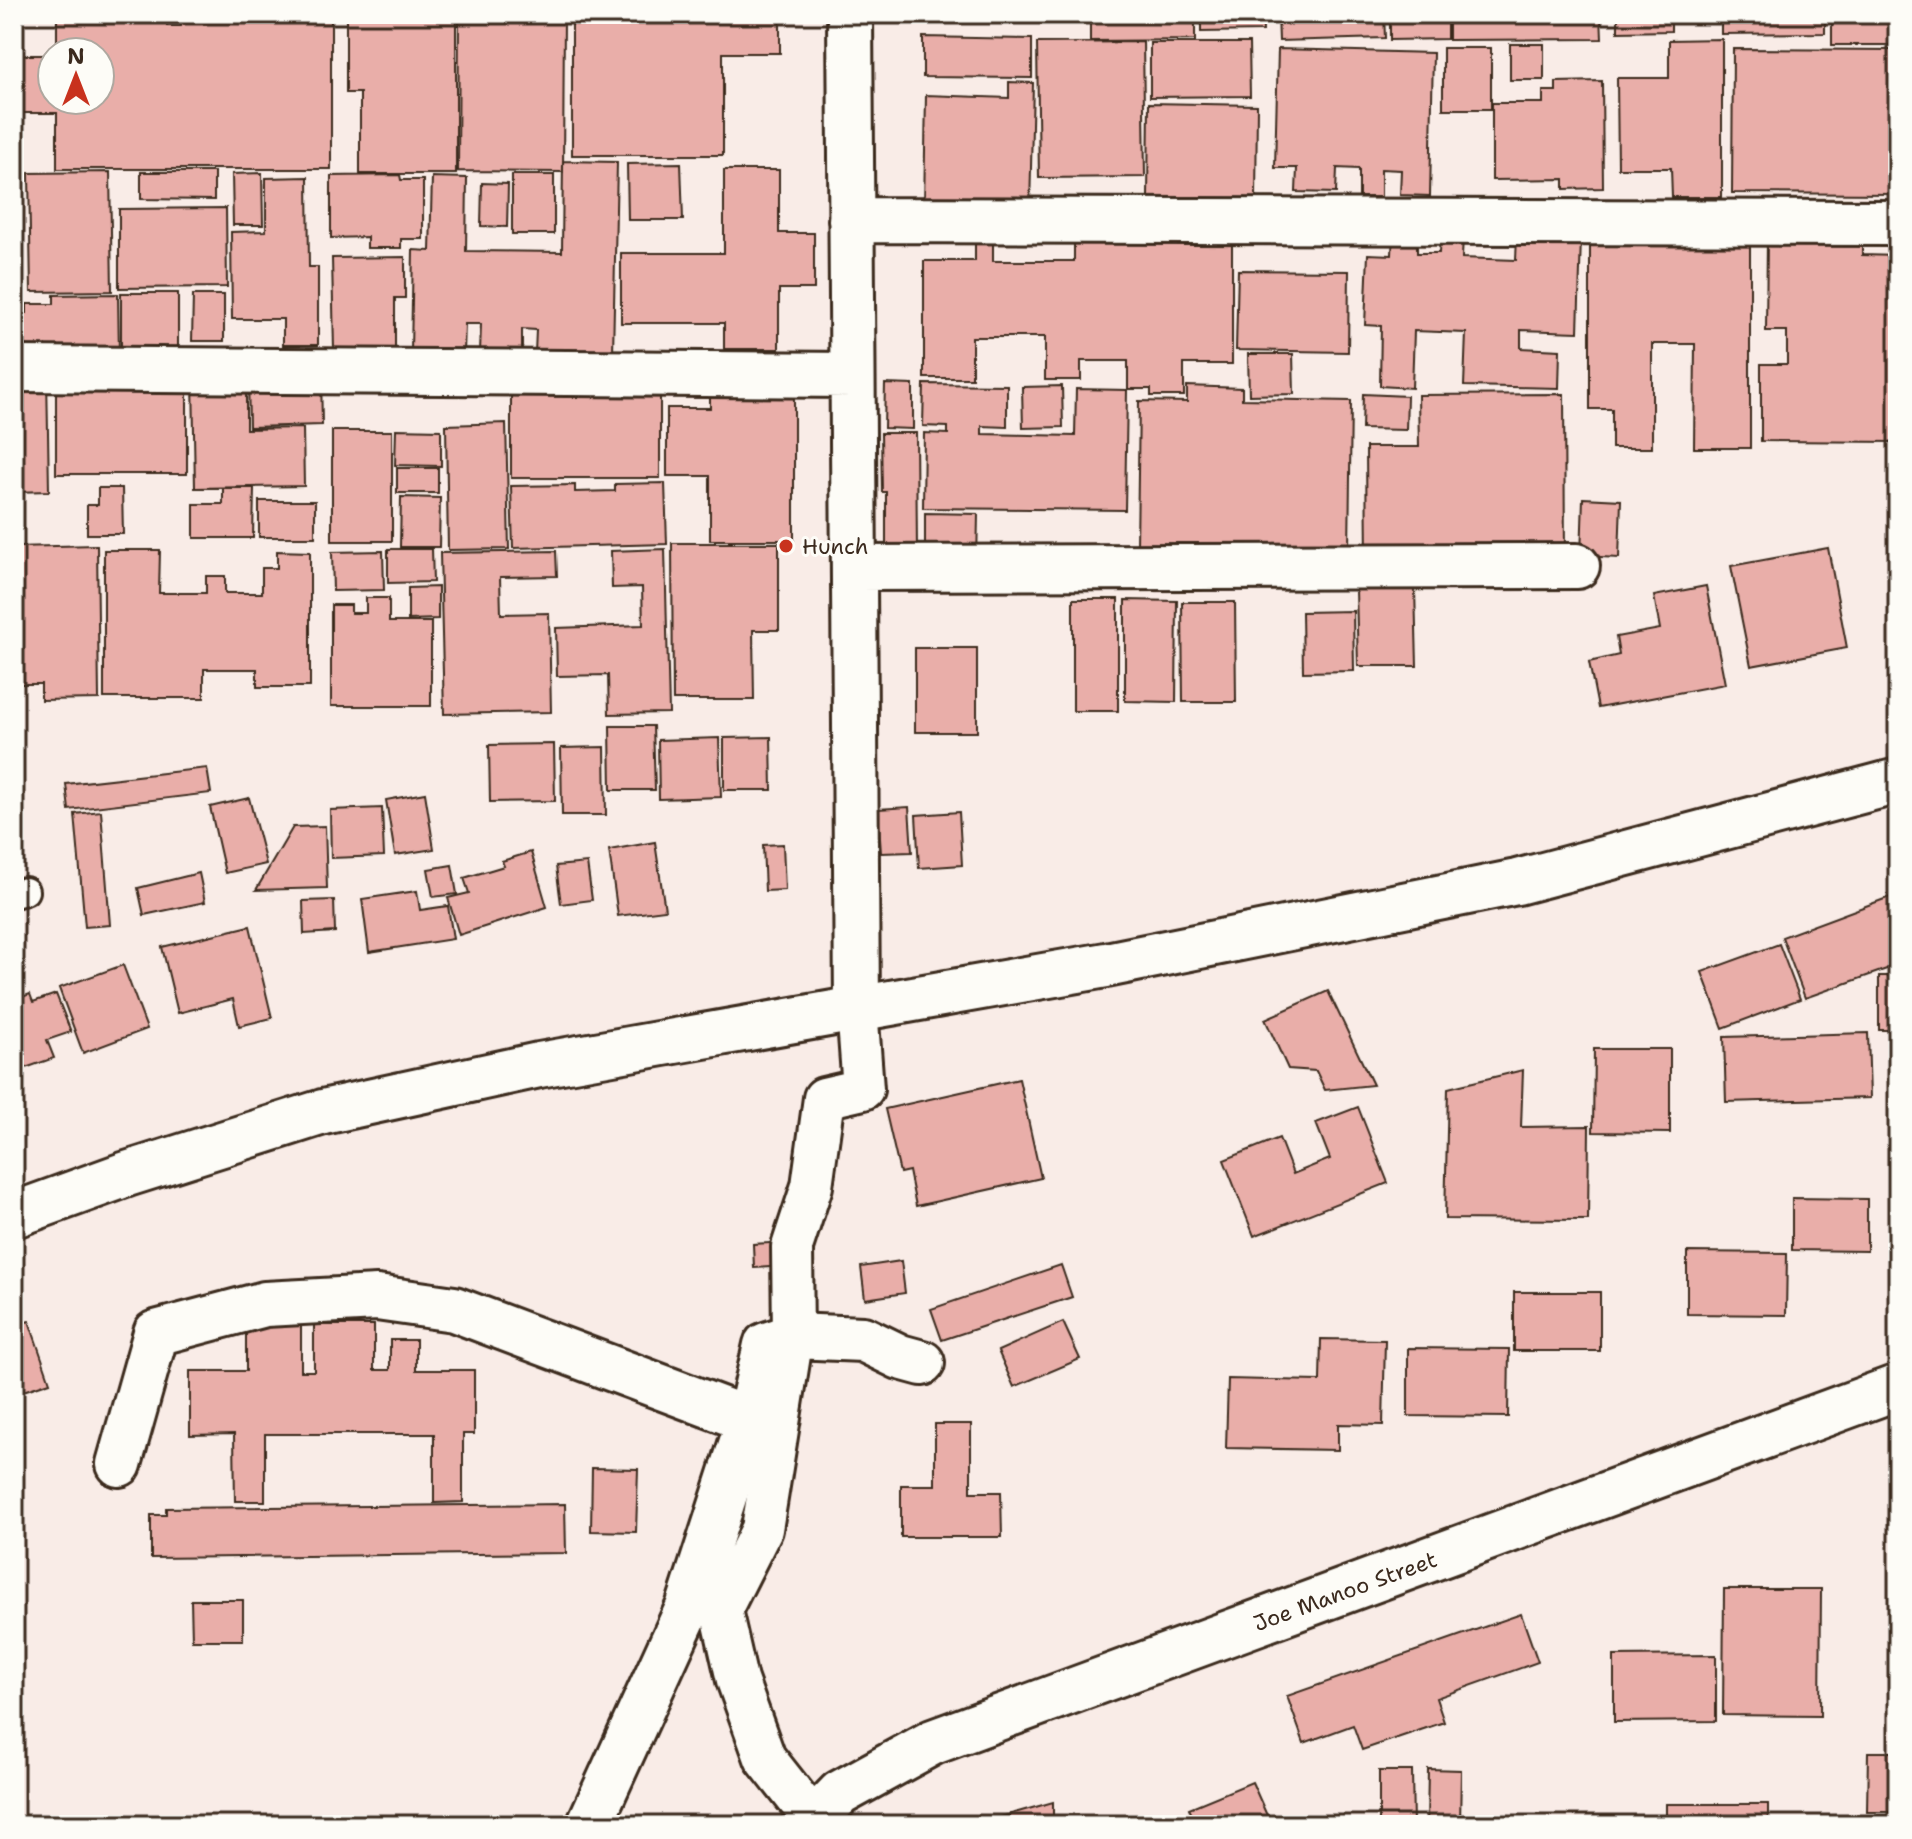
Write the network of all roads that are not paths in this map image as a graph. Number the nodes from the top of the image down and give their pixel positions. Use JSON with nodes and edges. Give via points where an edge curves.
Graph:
{"nodes":[{"id":1,"x":850,"y":14,"type":"edge"},
{"id":2,"x":851,"y":220,"type":"junction"},
{"id":3,"x":1898,"y":223,"type":"edge"},
{"id":4,"x":14,"y":369,"type":"edge"},
{"id":5,"x":852,"y":375,"type":"junction"},
{"id":6,"x":1577,"y":566,"type":"dead end"},
{"id":7,"x":854,"y":568,"type":"junction"},
{"id":8,"x":1898,"y":781,"type":"edge"},
{"id":9,"x":857,"y":1008,"type":"junction"},
{"id":10,"x":14,"y":1215,"type":"edge"},
{"id":11,"x":793,"y":1336,"type":"junction"},
{"id":12,"x":922,"y":1363,"type":"dead end"},
{"id":13,"x":1898,"y":1387,"type":"edge"},
{"id":14,"x":749,"y":1420,"type":"junction"},
{"id":15,"x":119,"y":1464,"type":"dead end"},
{"id":16,"x":812,"y":1823,"type":"edge"},
{"id":17,"x":589,"y":1825,"type":"edge"}],
"edges":[{"from":1,"to":2,"type":"street"},
{"from":2,"to":3,"type":"street"},
{"from":2,"to":5,"type":"street"},
{"from":4,"to":5,"type":"street"},
{"from":5,"to":7,"type":"street"},
{"from":6,"to":7,"type":"street"},
{"from":7,"to":9,"type":"street"},
{"from":8,"to":9,"type":"street","via":[[1517,882],[1106,965]]},
{"from":9,"to":10,"type":"street","via":[[539,1065],[323,1112]]},
{"from":9,"to":11,"type":"street","via":[[863,1089],[824,1098],[812,1186],[792,1247]]},
{"from":11,"to":12,"type":"street","via":[[863,1339]]},
{"from":11,"to":14,"type":"street","via":[[766,1345]]},
{"from":11,"to":16,"type":"street","via":[[762,1529],[721,1610],[737,1680],[765,1758]]},
{"from":13,"to":16,"type":"street","name":"Joe Manoo Street","via":[[933,1742],[840,1793]]},
{"from":14,"to":15,"type":"street","via":[[454,1309],[377,1298],[265,1304],[156,1333]]},
{"from":14,"to":17,"type":"street","via":[[688,1608]]}]}
